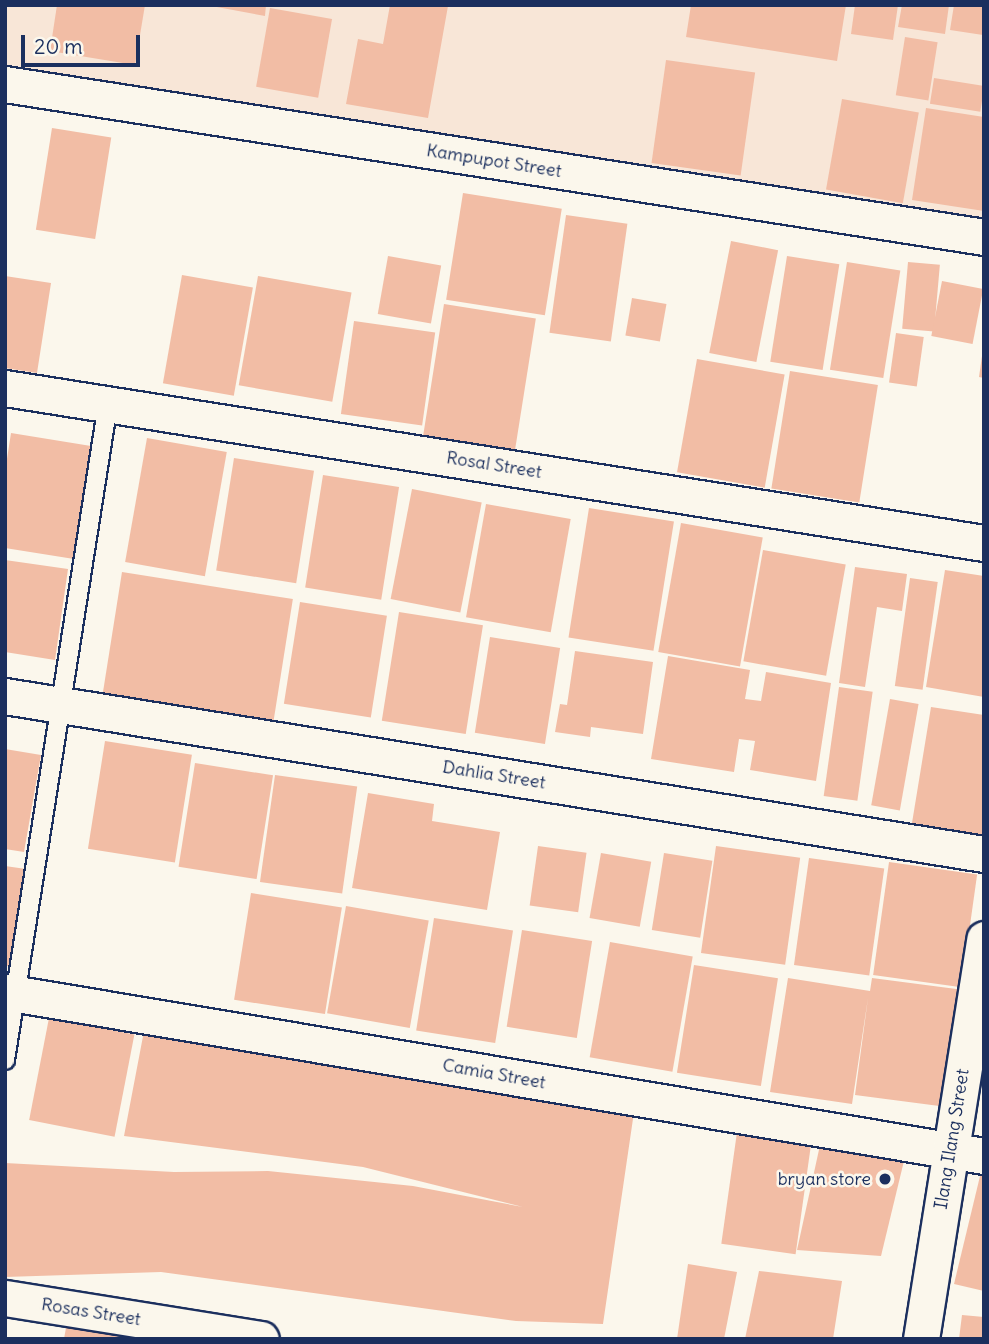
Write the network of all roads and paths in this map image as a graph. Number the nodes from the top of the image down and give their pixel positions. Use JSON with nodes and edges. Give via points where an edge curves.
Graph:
{"nodes":[{"id":1,"x":5,"y":84,"type":"edge"},
{"id":2,"x":984,"y":237,"type":"edge"},
{"id":3,"x":5,"y":388,"type":"edge"},
{"id":4,"x":108,"y":404,"type":"junction"},
{"id":5,"x":984,"y":543,"type":"edge"},
{"id":6,"x":5,"y":696,"type":"edge"},
{"id":7,"x":61,"y":706,"type":"junction"},
{"id":8,"x":984,"y":854,"type":"edge"},
{"id":9,"x":984,"y":939,"type":"edge"},
{"id":10,"x":10,"y":993,"type":"edge"},
{"id":11,"x":5,"y":1060,"type":"edge"},
{"id":12,"x":967,"y":1153,"type":"edge"},
{"id":13,"x":5,"y":1298,"type":"edge"},
{"id":14,"x":261,"y":1339,"type":"edge"},
{"id":15,"x":921,"y":1339,"type":"edge"}],
"edges":[{"from":1,"to":2,"type":"street","name":"Kampupot Street"},
{"from":3,"to":4,"type":"street","name":"Rosal Street"},
{"from":4,"to":5,"type":"street","name":"Rosal Street"},
{"from":4,"to":7,"type":"lane"},
{"from":6,"to":7,"type":"street","name":"Dahlia Street"},
{"from":7,"to":8,"type":"street","name":"Dahlia Street"},
{"from":7,"to":10,"type":"lane"},
{"from":9,"to":12,"type":"street","name":"Ilang Ilang Street"},
{"from":10,"to":11,"type":"lane"},
{"from":10,"to":12,"type":"street","name":"Camia Street"},
{"from":12,"to":15,"type":"street","name":"Ilang Ilang Street"},
{"from":13,"to":14,"type":"street","name":"Rosas Street"}]}
